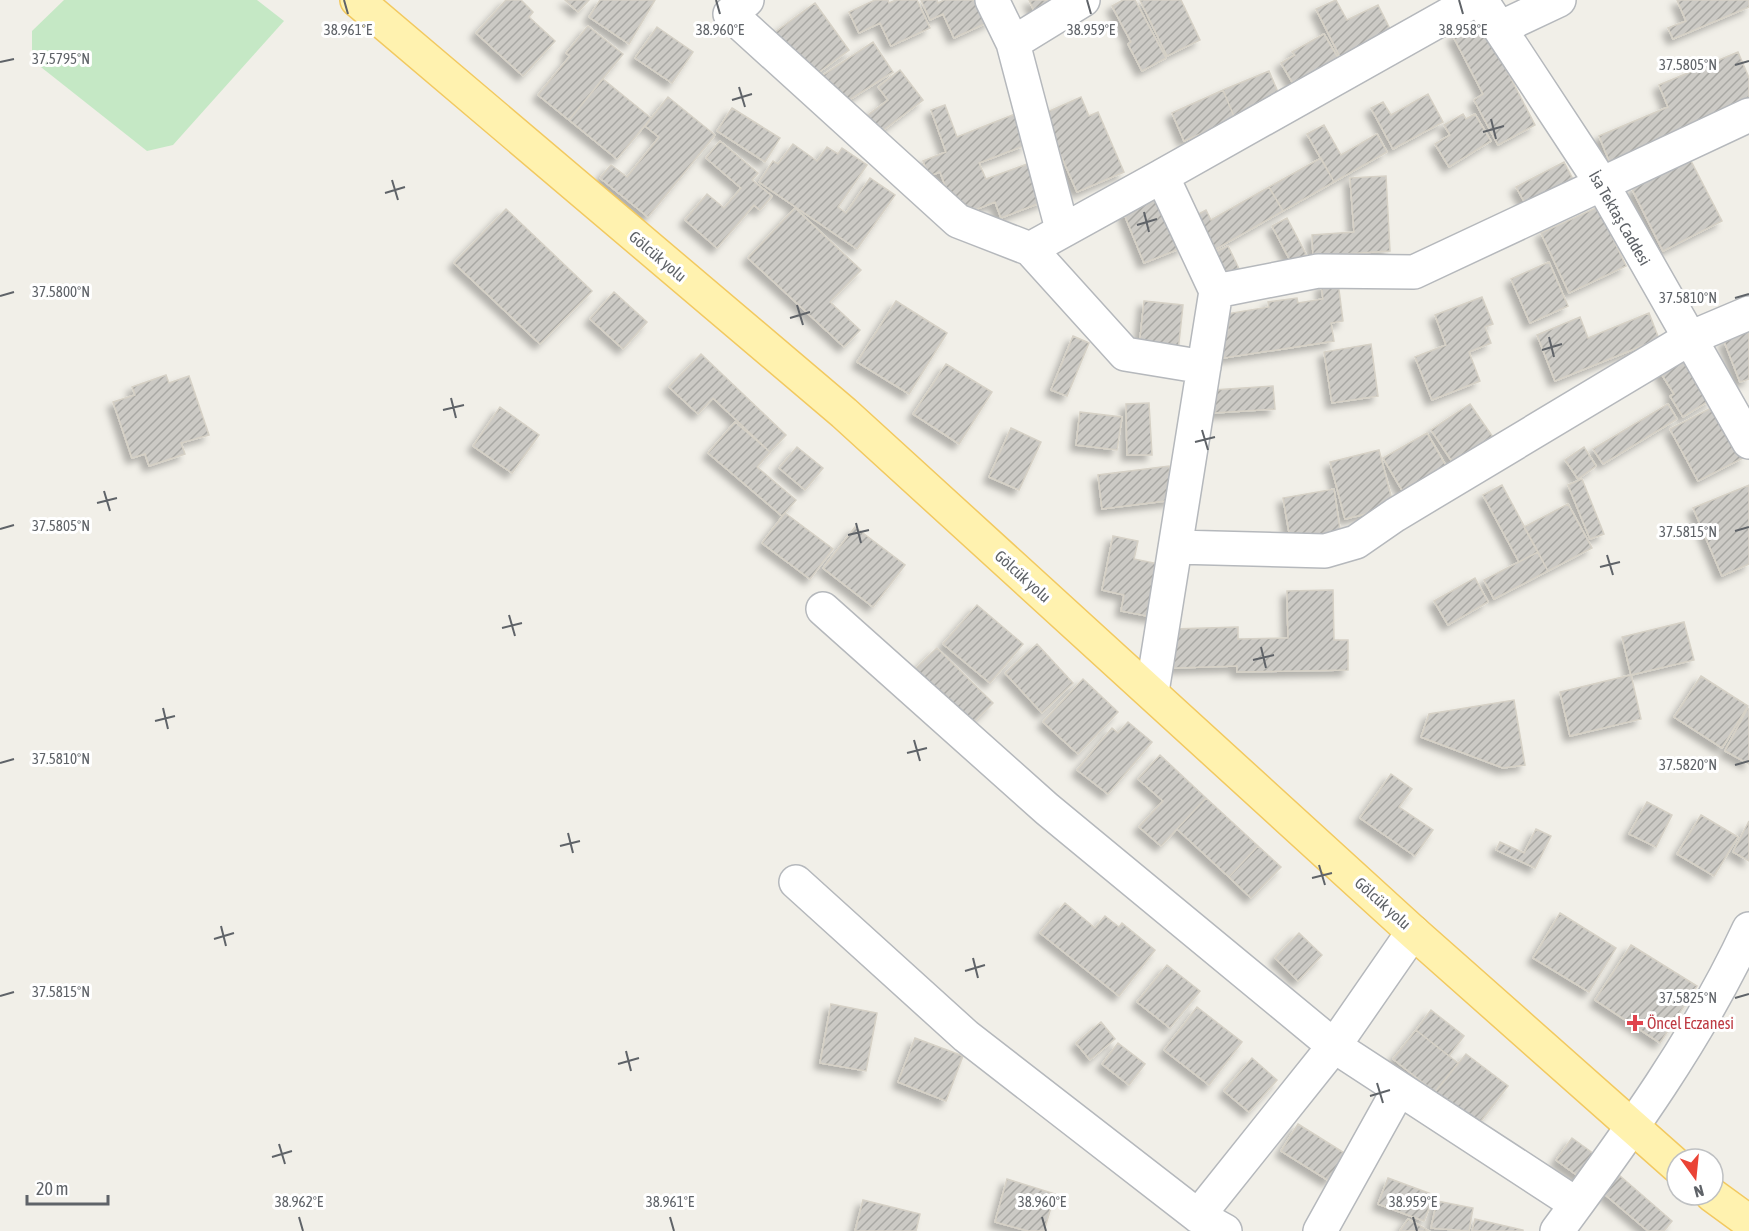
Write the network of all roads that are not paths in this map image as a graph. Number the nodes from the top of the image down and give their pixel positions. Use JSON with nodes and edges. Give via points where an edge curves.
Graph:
{"nodes":[{"id":1,"x":357,"y":0,"type":"edge"},
{"id":2,"x":992,"y":0,"type":"edge"},
{"id":3,"x":1083,"y":0,"type":"edge"},
{"id":4,"x":1475,"y":0,"type":"edge"},
{"id":5,"x":1481,"y":0,"type":"edge"},
{"id":6,"x":1559,"y":0,"type":"edge"},
{"id":7,"x":730,"y":4,"type":"edge"},
{"id":8,"x":1500,"y":28,"type":"junction"},
{"id":9,"x":1012,"y":43,"type":"junction"},
{"id":10,"x":1749,"y":115,"type":"edge"},
{"id":11,"x":1162,"y":176,"type":"junction"},
{"id":12,"x":1602,"y":184,"type":"junction"},
{"id":13,"x":1062,"y":229,"type":"junction"},
{"id":14,"x":1030,"y":249,"type":"junction"},
{"id":15,"x":1216,"y":291,"type":"junction"},
{"id":16,"x":1749,"y":313,"type":"edge"},
{"id":17,"x":1690,"y":338,"type":"junction"},
{"id":18,"x":1204,"y":367,"type":"junction"},
{"id":19,"x":1749,"y":442,"type":"edge"},
{"id":20,"x":1176,"y":547,"type":"junction"},
{"id":21,"x":823,"y":609,"type":"dead end"},
{"id":22,"x":1152,"y":692,"type":"junction"},
{"id":23,"x":796,"y":882,"type":"dead end"},
{"id":24,"x":1749,"y":929,"type":"edge"},
{"id":25,"x":1413,"y":932,"type":"junction"},
{"id":26,"x":1334,"y":1046,"type":"junction"},
{"id":27,"x":1399,"y":1089,"type":"junction"},
{"id":28,"x":1634,"y":1127,"type":"junction"},
{"id":29,"x":1665,"y":1156,"type":"edge"},
{"id":30,"x":1576,"y":1204,"type":"junction"},
{"id":31,"x":1725,"y":1204,"type":"edge"},
{"id":32,"x":1749,"y":1222,"type":"edge"},
{"id":33,"x":1211,"y":1223,"type":"edge"},
{"id":34,"x":1320,"y":1231,"type":"edge"},
{"id":35,"x":1557,"y":1231,"type":"edge"}],
"edges":[{"from":1,"to":22,"type":"main road","name":"Gölcük yolu","via":[[844,413]]},
{"from":2,"to":9,"type":"street"},
{"from":3,"to":9,"type":"street"},
{"from":4,"to":11,"type":"street"},
{"from":5,"to":8,"type":"street","name":"İsa Tektaş Caddesi"},
{"from":6,"to":8,"type":"street"},
{"from":7,"to":14,"type":"street","via":[[958,221]]},
{"from":8,"to":12,"type":"street","name":"İsa Tektaş Caddesi"},
{"from":9,"to":13,"type":"street"},
{"from":10,"to":12,"type":"street"},
{"from":11,"to":13,"type":"street"},
{"from":11,"to":15,"type":"street"},
{"from":12,"to":15,"type":"street","via":[[1414,272],[1318,271]]},
{"from":12,"to":17,"type":"street","name":"İsa Tektaş Caddesi"},
{"from":13,"to":14,"type":"street"},
{"from":14,"to":18,"type":"street","via":[[1125,354]]},
{"from":15,"to":18,"type":"street"},
{"from":16,"to":17,"type":"street"},
{"from":17,"to":19,"type":"street","name":"İsa Tektaş Caddesi"},
{"from":17,"to":20,"type":"street","via":[[1356,542],[1325,551]]},
{"from":18,"to":20,"type":"street"},
{"from":20,"to":22,"type":"street"},
{"from":21,"to":26,"type":"street","via":[[1047,809]]},
{"from":22,"to":25,"type":"main road","name":"Gölcük yolu"},
{"from":23,"to":33,"type":"street","via":[[966,1036]]},
{"from":24,"to":28,"type":"street","via":[[1730,970]]},
{"from":25,"to":26,"type":"street"},
{"from":25,"to":28,"type":"main road","name":"Gölcük yolu"},
{"from":26,"to":27,"type":"street"},
{"from":26,"to":33,"type":"street"},
{"from":27,"to":30,"type":"street"},
{"from":27,"to":34,"type":"street"},
{"from":28,"to":29,"type":"main road","name":"Gölcük yolu"},
{"from":28,"to":30,"type":"street"},
{"from":30,"to":35,"type":"street"},
{"from":31,"to":32,"type":"main road"}]}
